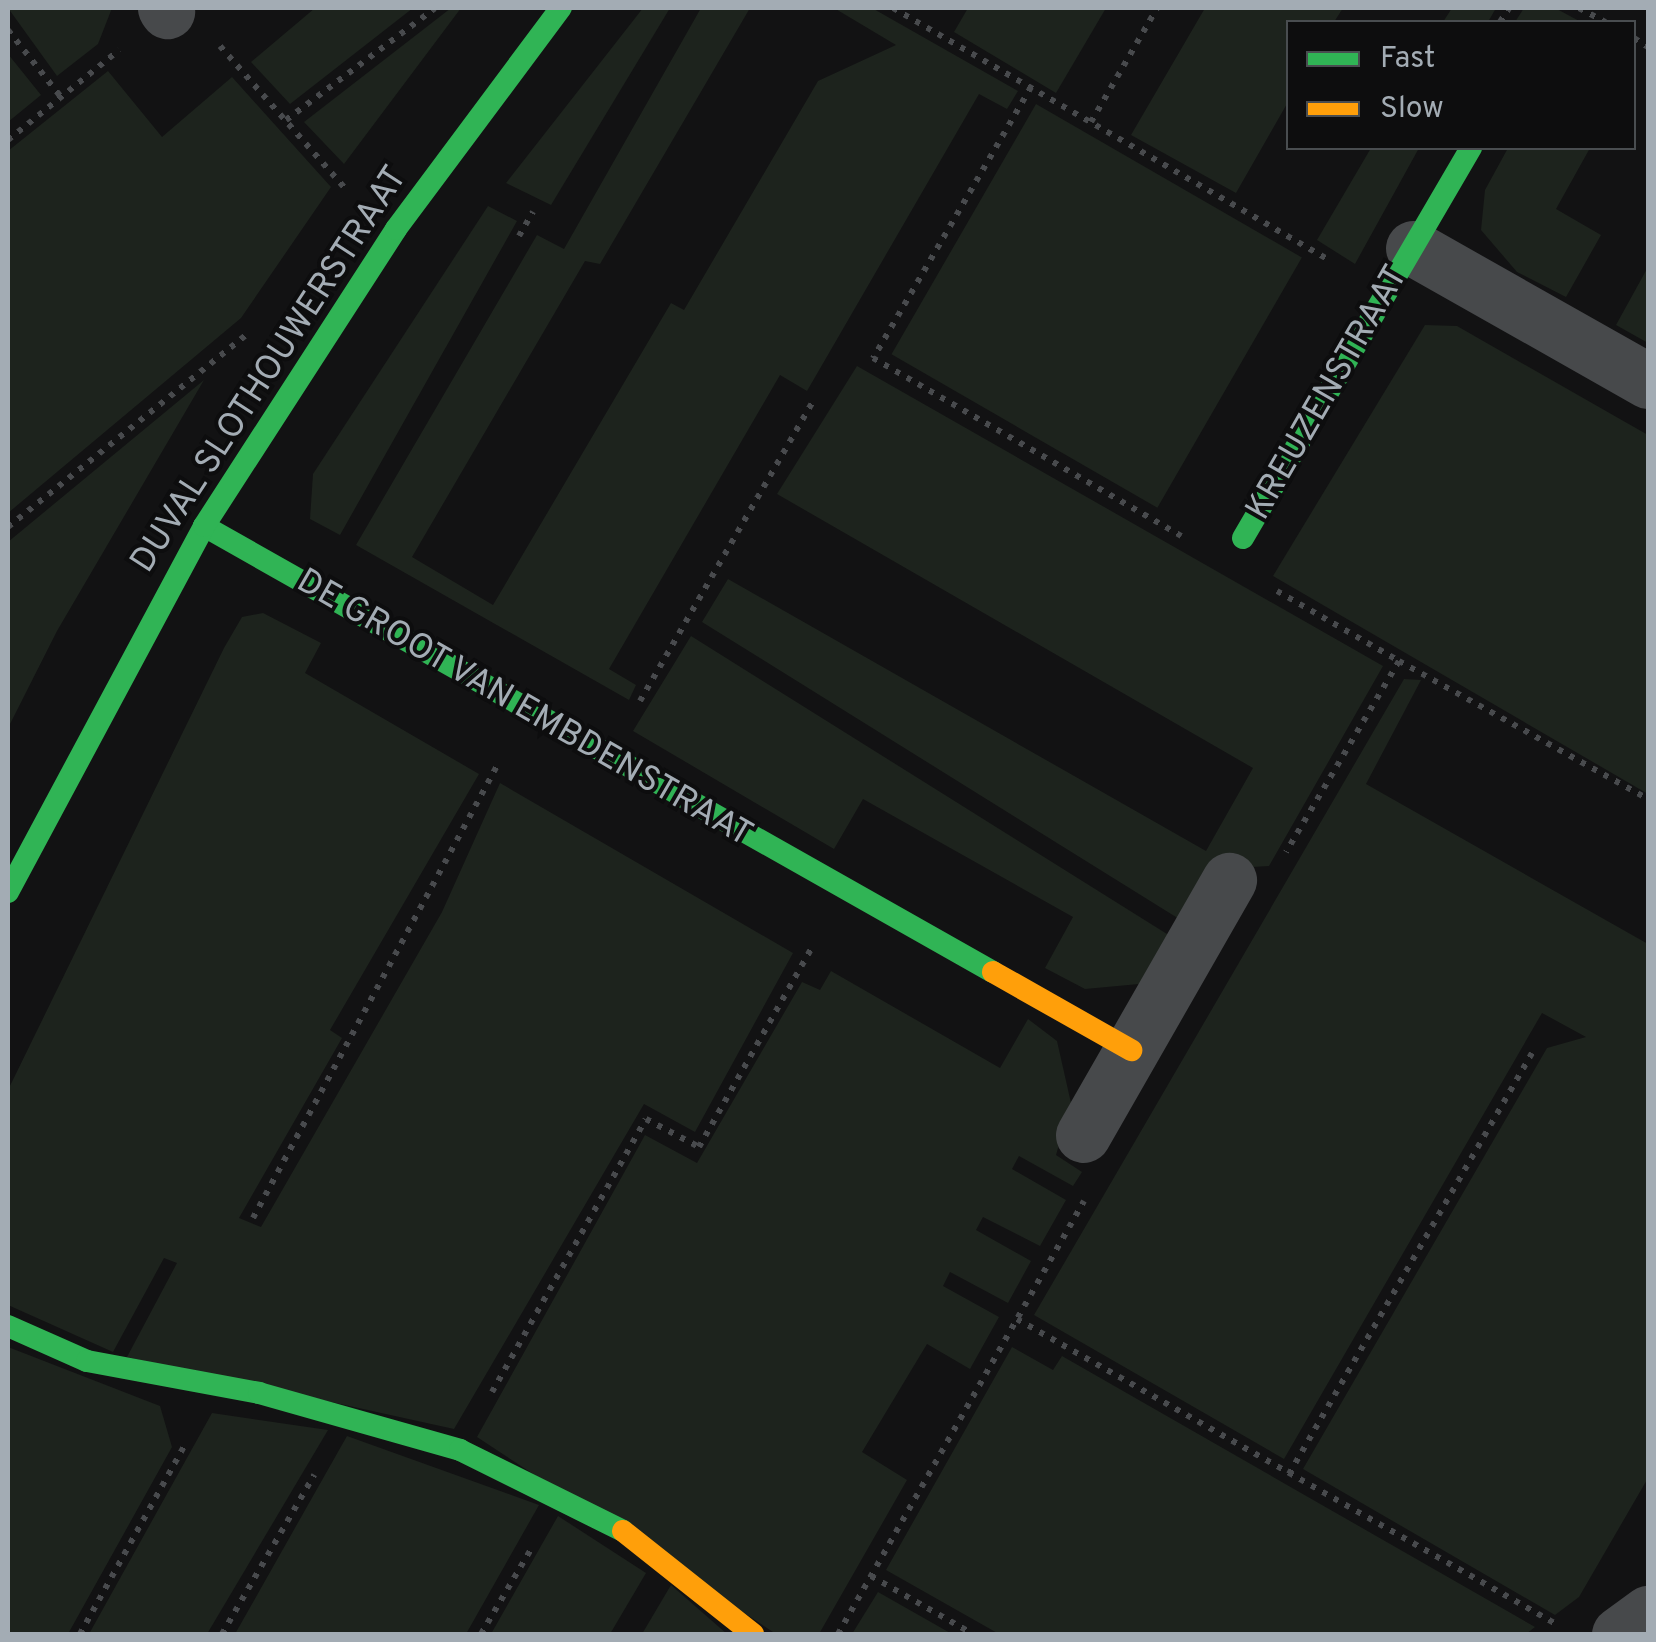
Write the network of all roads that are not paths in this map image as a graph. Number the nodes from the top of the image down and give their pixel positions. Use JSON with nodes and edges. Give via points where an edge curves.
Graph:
{"nodes":[{"id":1,"x":561,"y":8,"type":"edge"},
{"id":2,"x":1470,"y":150,"type":"edge"},
{"id":3,"x":1413,"y":248,"type":"junction"},
{"id":4,"x":1648,"y":381,"type":"edge"},
{"id":5,"x":204,"y":526,"type":"junction"},
{"id":6,"x":1243,"y":538,"type":"road end"},
{"id":7,"x":1229,"y":880,"type":"road end"},
{"id":8,"x":8,"y":892,"type":"edge"},
{"id":9,"x":1131,"y":1050,"type":"junction"},
{"id":10,"x":1083,"y":1135,"type":"road end"},
{"id":11,"x":8,"y":1326,"type":"edge"},
{"id":12,"x":1648,"y":1612,"type":"edge"},
{"id":13,"x":754,"y":1634,"type":"edge"},
{"id":14,"x":1619,"y":1634,"type":"edge"}],
"edges":[{"from":1,"to":5,"type":"street","name":"DUVAL SLOTHOUWERSTRAAT","via":[[396,229]]},
{"from":2,"to":3,"type":"street","name":"KREUZENSTRAAT"},
{"from":3,"to":4,"type":"street","name":"KREUZENSTRAAT"},
{"from":3,"to":6,"type":"street","name":"KREUZENSTRAAT"},
{"from":5,"to":8,"type":"street","name":"DUVAL SLOTHOUWERSTRAAT"},
{"from":5,"to":9,"type":"street","name":"DE GROOT VAN EMBDENSTRAAT"},
{"from":7,"to":9,"type":"street"},
{"from":9,"to":10,"type":"street"},
{"from":11,"to":13,"type":"street","via":[[88,1361],[348,1415],[460,1450],[563,1494],[672,1562]]},
{"from":12,"to":14,"type":"street"}]}
